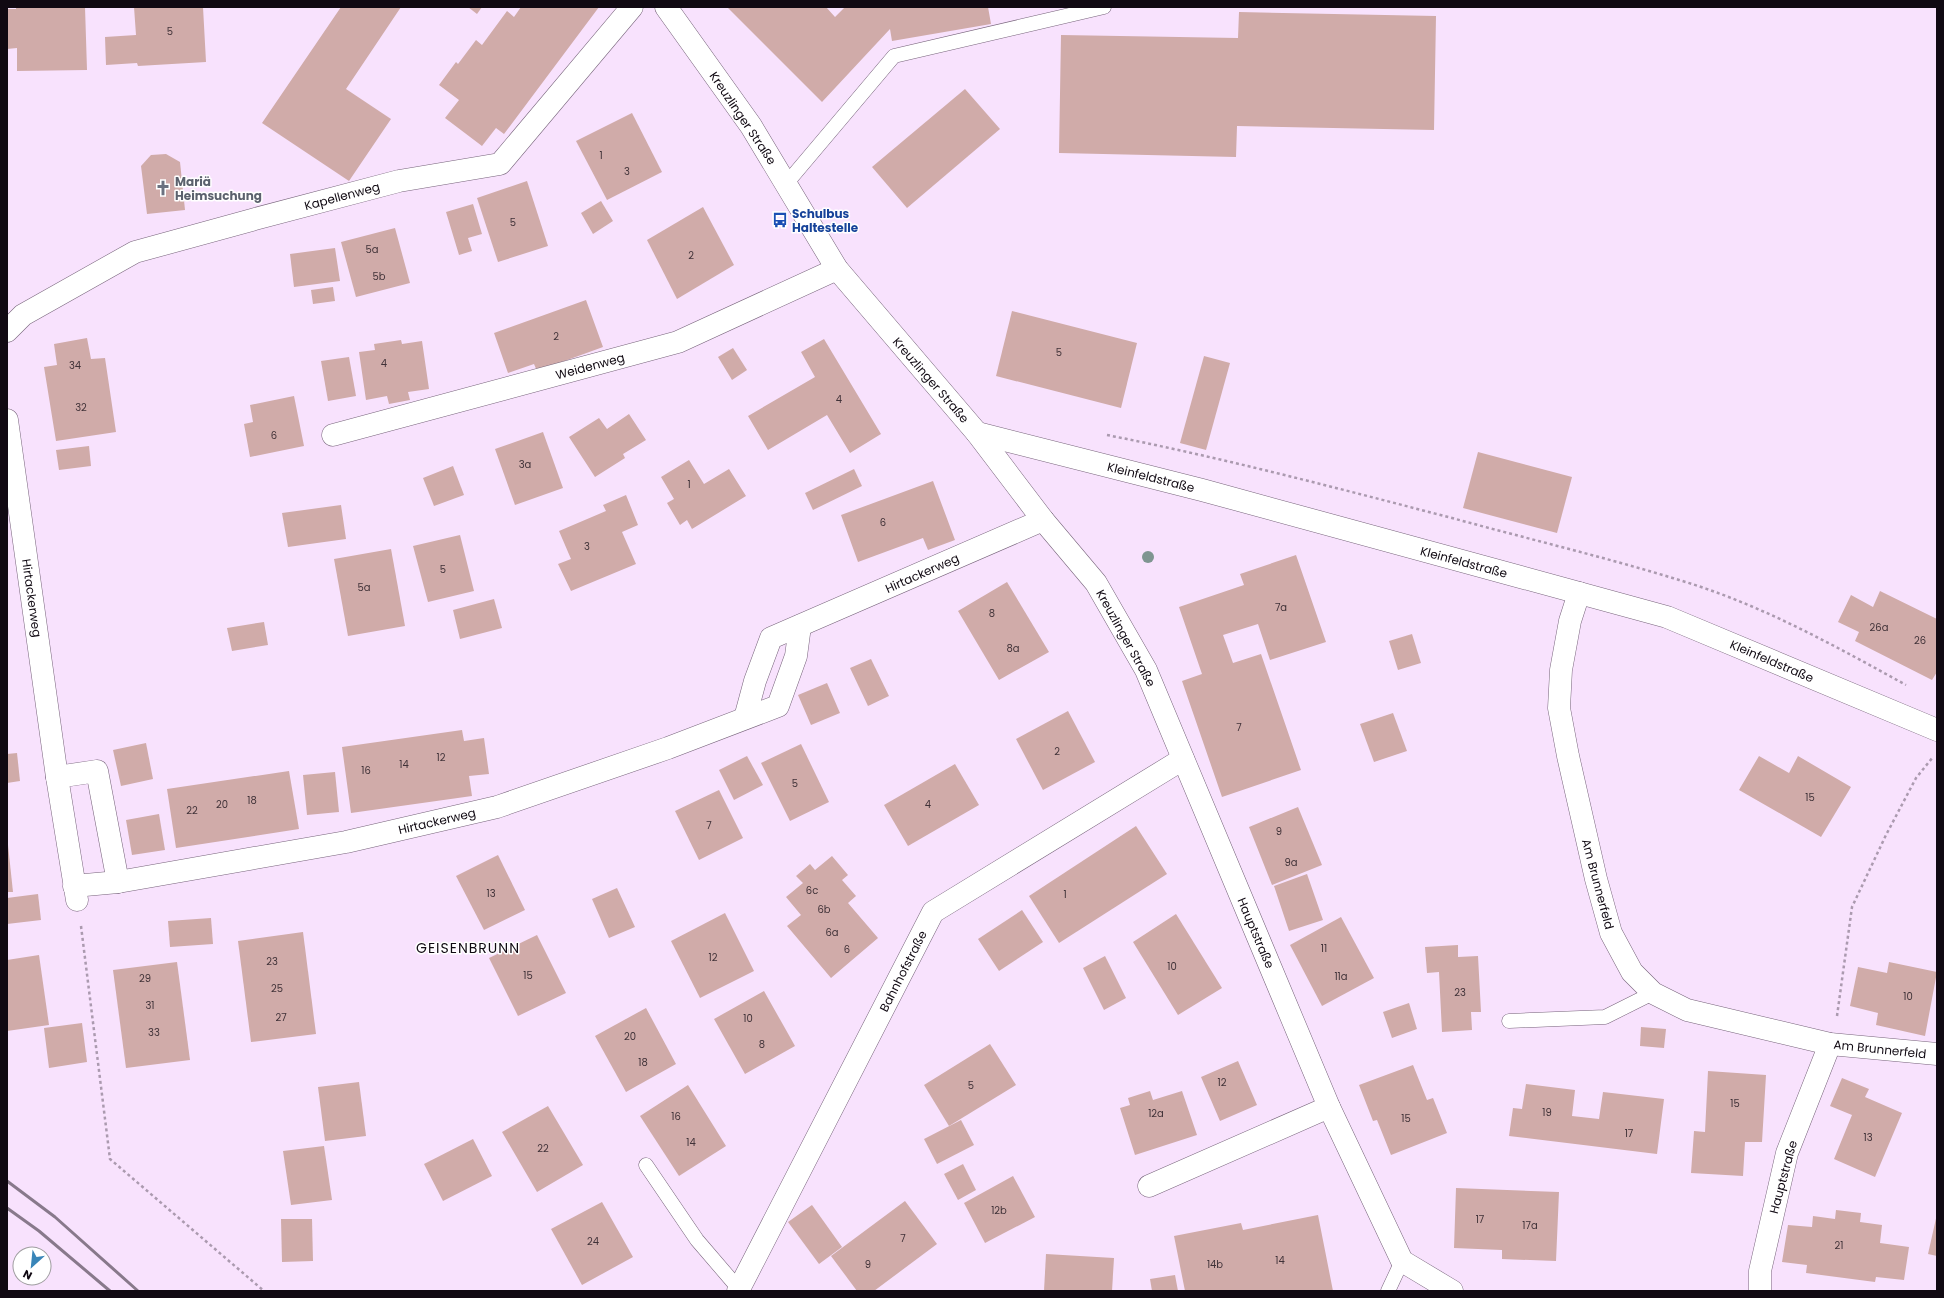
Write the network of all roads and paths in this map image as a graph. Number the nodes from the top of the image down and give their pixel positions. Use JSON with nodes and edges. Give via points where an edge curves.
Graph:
{"nodes":[{"id":1,"x":632,"y":7,"type":"edge"},
{"id":2,"x":666,"y":7,"type":"edge"},
{"id":3,"x":1104,"y":7,"type":"edge"},
{"id":4,"x":786,"y":184,"type":"junction"},
{"id":5,"x":837,"y":269,"type":"junction"},
{"id":6,"x":7,"y":331,"type":"edge"},
{"id":7,"x":7,"y":420,"type":"edge"},
{"id":8,"x":977,"y":433,"type":"junction"},
{"id":9,"x":333,"y":435,"type":"dead end"},
{"id":10,"x":1043,"y":520,"type":"junction"},
{"id":11,"x":1579,"y":593,"type":"junction"},
{"id":12,"x":800,"y":626,"type":"junction"},
{"id":13,"x":745,"y":718,"type":"junction"},
{"id":14,"x":1937,"y":730,"type":"edge"},
{"id":15,"x":1937,"y":752,"type":"edge"},
{"id":16,"x":1183,"y":759,"type":"junction"},
{"id":17,"x":57,"y":777,"type":"junction"},
{"id":18,"x":118,"y":882,"type":"junction"},
{"id":19,"x":76,"y":893,"type":"junction"},
{"id":20,"x":1653,"y":993,"type":"junction"},
{"id":21,"x":1509,"y":1021,"type":"dead end"},
{"id":22,"x":1830,"y":1044,"type":"junction"},
{"id":23,"x":1937,"y":1054,"type":"edge"},
{"id":24,"x":1329,"y":1107,"type":"junction"},
{"id":25,"x":646,"y":1165,"type":"dead end"},
{"id":26,"x":1149,"y":1186,"type":"dead end"},
{"id":27,"x":1402,"y":1262,"type":"junction"},
{"id":28,"x":739,"y":1290,"type":"edge"},
{"id":29,"x":264,"y":1291,"type":"edge"},
{"id":30,"x":1388,"y":1291,"type":"edge"},
{"id":31,"x":1452,"y":1291,"type":"edge"},
{"id":32,"x":1760,"y":1291,"type":"edge"}],
"edges":[{"from":1,"to":6,"type":"street","name":"Kapellenweg","via":[[500,164],[400,181],[135,252],[23,315]]},
{"from":2,"to":4,"type":"street","name":"Kreuzlinger Straße","via":[[751,126]]},
{"from":3,"to":4,"type":"lane","via":[[894,56]]},
{"from":4,"to":5,"type":"street","name":"Kreuzlinger Straße"},
{"from":5,"to":8,"type":"street","name":"Kreuzlinger Straße"},
{"from":5,"to":9,"type":"street","name":"Weidenweg","via":[[678,342]]},
{"from":7,"to":17,"type":"street","name":"Hirtackerweg"},
{"from":8,"to":10,"type":"street","name":"Kreuzlinger Straße"},
{"from":8,"to":11,"type":"street","name":"Kleinfeldstraße","via":[[1202,490]]},
{"from":10,"to":12,"type":"street","name":"Hirtackerweg"},
{"from":10,"to":16,"type":"street","name":"Kreuzlinger Straße","via":[[1096,583],[1146,670]]},
{"from":11,"to":14,"type":"street","name":"Kleinfeldstraße","via":[[1666,617]]},
{"from":11,"to":20,"type":"street","name":"Am Brunnerfeld","via":[[1570,622],[1561,670],[1559,708],[1596,879],[1611,933],[1632,972]]},
{"from":12,"to":13,"type":"street","name":"Hirtackerweg","via":[[771,638]]},
{"from":12,"to":13,"type":"street","name":"Hirtackerweg","via":[[796,656],[778,706]]},
{"from":13,"to":18,"type":"street","name":"Hirtackerweg","via":[[668,748],[496,807],[346,842]]},
{"from":15,"to":22,"type":"path","via":[[1916,778],[1852,907],[1836,1025]]},
{"from":16,"to":24,"type":"street","name":"Hauptstraße"},
{"from":16,"to":28,"type":"street","name":"Bahnhofstraße","via":[[933,912]]},
{"from":17,"to":18,"type":"street","via":[[97,771]]},
{"from":17,"to":19,"type":"street","name":"Hirtackerweg"},
{"from":18,"to":19,"type":"street","name":"Hirtackerweg"},
{"from":19,"to":29,"type":"path","via":[[110,1159]]},
{"from":20,"to":21,"type":"lane","via":[[1605,1017]]},
{"from":20,"to":22,"type":"street","name":"Am Brunnerfeld","via":[[1687,1010]]},
{"from":22,"to":23,"type":"street","name":"Am Brunnerfeld"},
{"from":22,"to":32,"type":"street","name":"Hauptstraße","via":[[1787,1153],[1760,1270]]},
{"from":24,"to":26,"type":"street"},
{"from":24,"to":27,"type":"street","name":"Hauptstraße"},
{"from":25,"to":28,"type":"lane","via":[[697,1240]]},
{"from":27,"to":30,"type":"lane"},
{"from":27,"to":31,"type":"street"}]}
